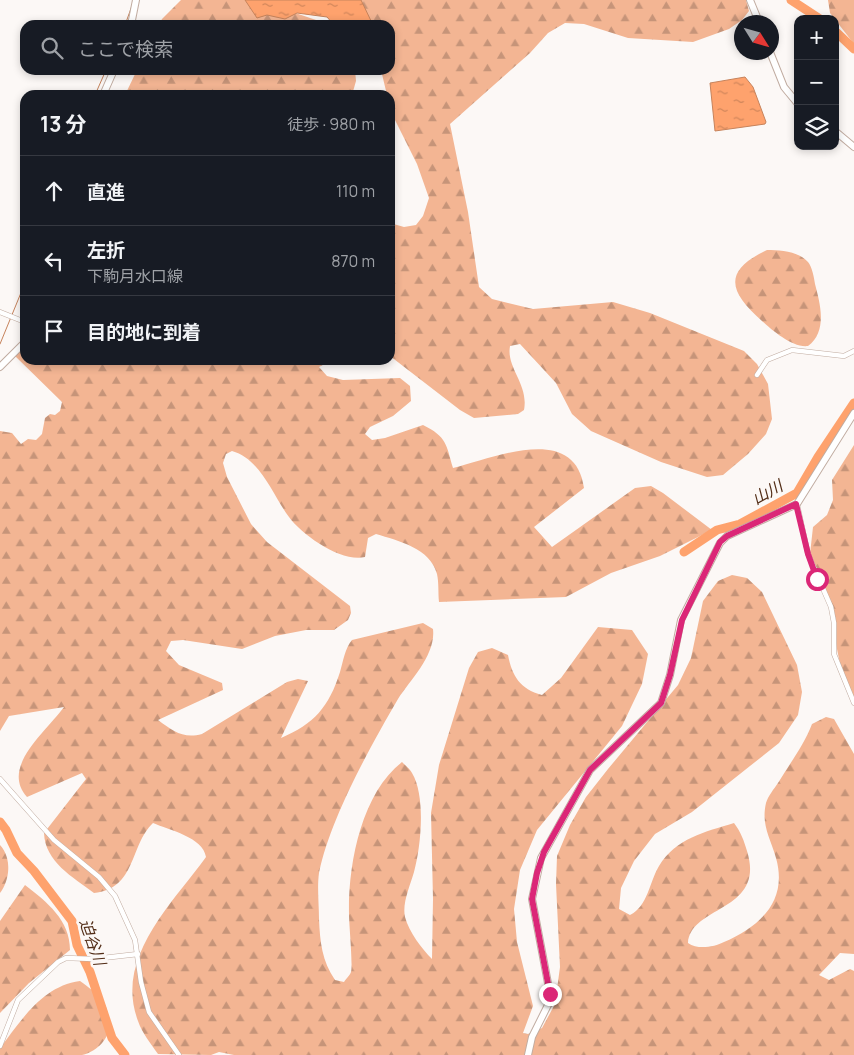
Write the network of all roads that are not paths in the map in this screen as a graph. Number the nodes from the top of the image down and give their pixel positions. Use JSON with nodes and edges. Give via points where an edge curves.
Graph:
{"nodes":[{"id":1,"x":136,"y":0,"type":"edge"},
{"id":2,"x":750,"y":0,"type":"edge"},
{"id":3,"x":756,"y":15,"type":"edge"},
{"id":4,"x":132,"y":20,"type":"edge"},
{"id":5,"x":773,"y":60,"type":"edge"},
{"id":6,"x":112,"y":75,"type":"edge"},
{"id":7,"x":105,"y":90,"type":"edge"},
{"id":8,"x":794,"y":99,"type":"edge"},
{"id":9,"x":839,"y":134,"type":"edge"},
{"id":10,"x":854,"y":147,"type":"edge"},
{"id":11,"x":0,"y":312,"type":"edge"},
{"id":12,"x":20,"y":320,"type":"edge"},
{"id":13,"x":20,"y":347,"type":"edge"},
{"id":14,"x":854,"y":351,"type":"edge"},
{"id":15,"x":0,"y":367,"type":"edge"},
{"id":16,"x":757,"y":374,"type":"dead end"},
{"id":17,"x":854,"y":413,"type":"edge"},
{"id":18,"x":796,"y":504,"type":"junction"},
{"id":19,"x":854,"y":703,"type":"edge"},
{"id":20,"x":0,"y":779,"type":"edge"},
{"id":21,"x":138,"y":954,"type":"junction"},
{"id":22,"x":0,"y":1046,"type":"edge"},
{"id":23,"x":179,"y":1055,"type":"edge"},
{"id":24,"x":528,"y":1055,"type":"edge"}],
"edges":[{"from":1,"to":4,"type":"main road"},
{"from":2,"to":3,"type":"main road"},
{"from":5,"to":8,"type":"main road","via":[[784,87]]},
{"from":6,"to":7,"type":"main road"},
{"from":9,"to":10,"type":"main road"},
{"from":11,"to":12,"type":"street"},
{"from":13,"to":15,"type":"main road"},
{"from":14,"to":16,"type":"street","via":[[844,356],[792,350],[767,360]]},
{"from":17,"to":18,"type":"main road"},
{"from":18,"to":19,"type":"street","via":[[808,554],[831,607],[834,654]]},
{"from":18,"to":24,"type":"main road","via":[[720,542],[682,620],[661,703],[590,770],[544,852],[532,899],[550,999],[532,1037]]},
{"from":20,"to":21,"type":"street","via":[[54,840],[108,886],[132,928]]},
{"from":21,"to":22,"type":"street","via":[[94,959],[66,958],[58,962],[18,1000]]},
{"from":21,"to":23,"type":"street","via":[[149,1012]]}]}
